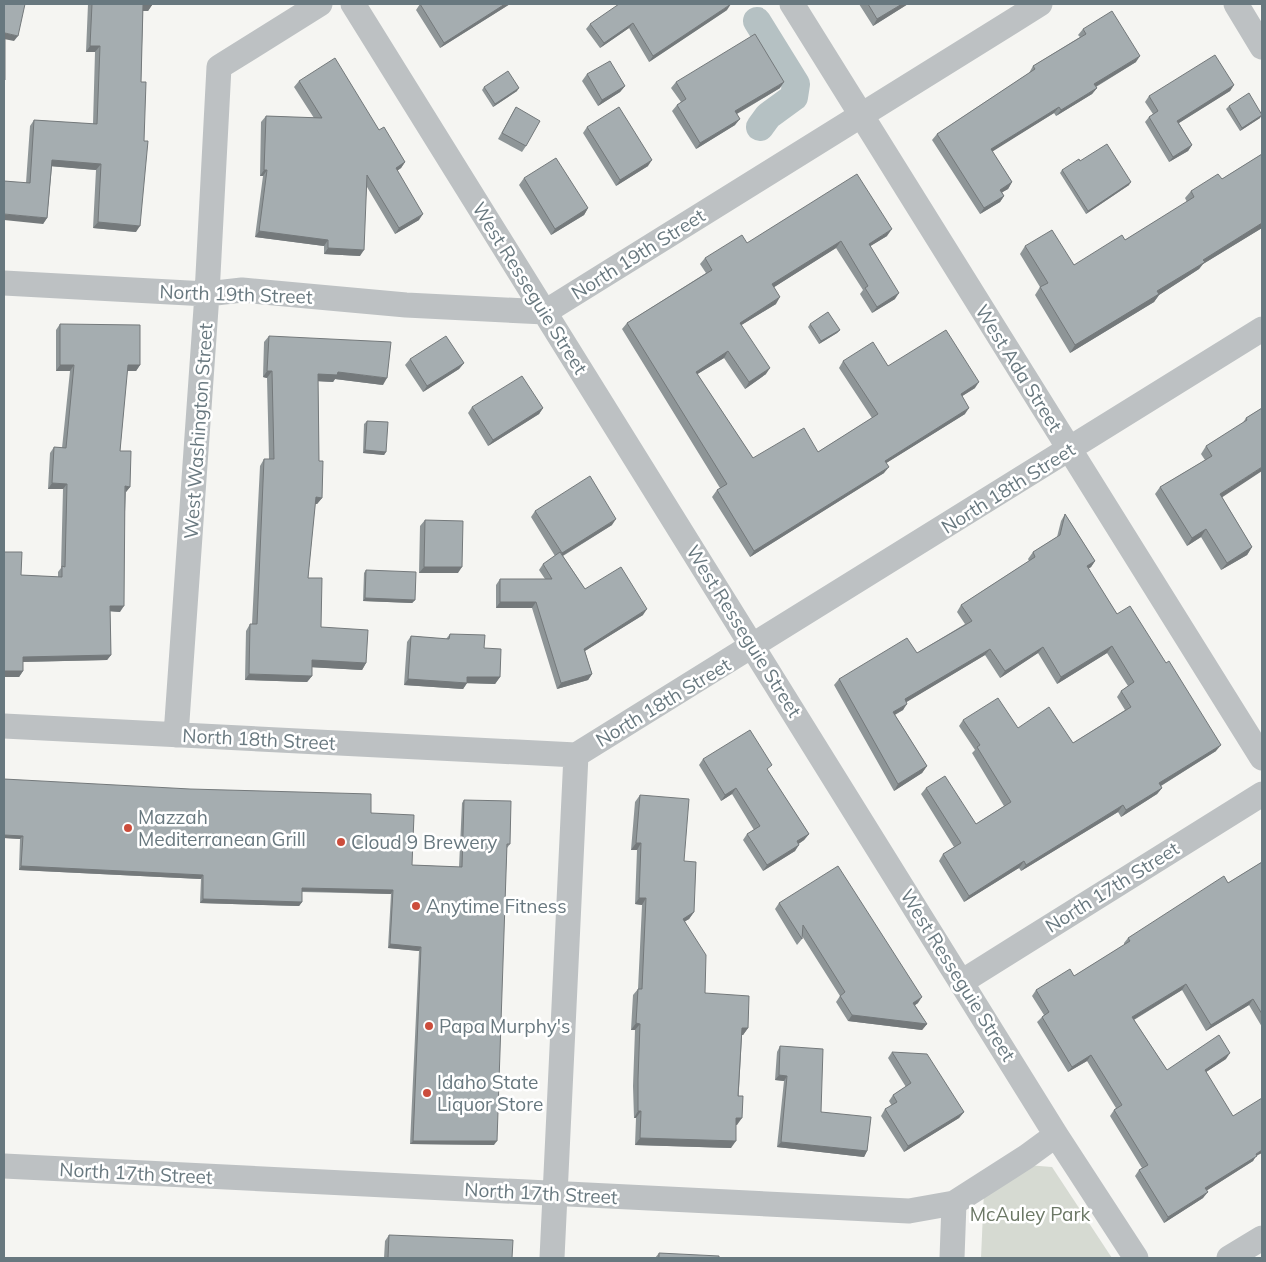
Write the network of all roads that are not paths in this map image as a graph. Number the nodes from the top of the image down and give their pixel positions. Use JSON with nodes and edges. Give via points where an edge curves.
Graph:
{"nodes":[{"id":1,"x":320,"y":4,"type":"edge"},
{"id":2,"x":353,"y":4,"type":"edge"},
{"id":3,"x":792,"y":4,"type":"edge"},
{"id":4,"x":1040,"y":4,"type":"edge"},
{"id":5,"x":1236,"y":4,"type":"edge"},
{"id":6,"x":1262,"y":46,"type":"edge"},
{"id":7,"x":861,"y":115,"type":"junction"},
{"id":8,"x":4,"y":283,"type":"edge"},
{"id":9,"x":208,"y":294,"type":"junction"},
{"id":10,"x":545,"y":312,"type":"junction"},
{"id":11,"x":1262,"y":330,"type":"edge"},
{"id":12,"x":1070,"y":449,"type":"junction"},
{"id":13,"x":754,"y":646,"type":"junction"},
{"id":14,"x":4,"y":726,"type":"edge"},
{"id":15,"x":176,"y":735,"type":"junction"},
{"id":16,"x":576,"y":755,"type":"junction"},
{"id":17,"x":1262,"y":758,"type":"edge"},
{"id":18,"x":1262,"y":794,"type":"edge"},
{"id":19,"x":962,"y":981,"type":"junction"},
{"id":20,"x":1056,"y":1135,"type":"junction"},
{"id":21,"x":4,"y":1166,"type":"edge"},
{"id":22,"x":555,"y":1193,"type":"junction"},
{"id":23,"x":954,"y":1203,"type":"junction"},
{"id":24,"x":1262,"y":1238,"type":"edge"},
{"id":25,"x":552,"y":1258,"type":"edge"},
{"id":26,"x":952,"y":1258,"type":"edge"},
{"id":27,"x":1136,"y":1258,"type":"edge"},
{"id":28,"x":1229,"y":1258,"type":"edge"}],
"edges":[{"from":1,"to":9,"type":"street","name":"West Washington Street","via":[[219,67]]},
{"from":2,"to":10,"type":"street","name":"West Resseguie Street"},
{"from":3,"to":7,"type":"street","name":"West Ada Street"},
{"from":4,"to":7,"type":"street","name":"North 19th Street"},
{"from":5,"to":6,"type":"street"},
{"from":7,"to":10,"type":"street","name":"North 19th Street"},
{"from":7,"to":12,"type":"street","name":"West Ada Street"},
{"from":8,"to":9,"type":"street","name":"North 19th Street"},
{"from":9,"to":10,"type":"street","name":"North 19th Street","via":[[242,290]]},
{"from":9,"to":15,"type":"street","name":"West Washington Street"},
{"from":10,"to":13,"type":"street","name":"West Resseguie Street"},
{"from":11,"to":12,"type":"street","name":"North 18th Street"},
{"from":12,"to":13,"type":"street","name":"North 18th Street"},
{"from":12,"to":17,"type":"street","name":"West Ada Street"},
{"from":13,"to":16,"type":"street","name":"North 18th Street"},
{"from":13,"to":19,"type":"street","name":"West Resseguie Street"},
{"from":14,"to":15,"type":"street","name":"North 18th Street"},
{"from":15,"to":16,"type":"street","name":"North 18th Street"},
{"from":16,"to":22,"type":"street"},
{"from":18,"to":19,"type":"street","name":"North 17th Street"},
{"from":19,"to":20,"type":"street","name":"West Resseguie Street"},
{"from":20,"to":23,"type":"street","name":"North 17th Street"},
{"from":20,"to":27,"type":"street","name":"West Resseguie Street"},
{"from":21,"to":22,"type":"street","name":"North 17th Street"},
{"from":22,"to":23,"type":"street","name":"North 17th Street","via":[[909,1211]]},
{"from":22,"to":25,"type":"street"},
{"from":23,"to":26,"type":"street"},
{"from":24,"to":28,"type":"street"}]}
